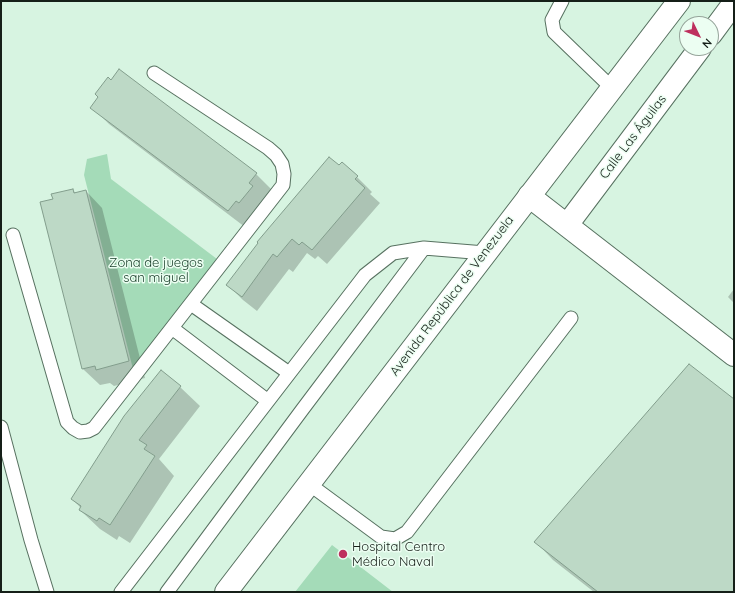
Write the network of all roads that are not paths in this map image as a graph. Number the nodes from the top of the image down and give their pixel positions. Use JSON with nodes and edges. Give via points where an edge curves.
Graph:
{"nodes":[{"id":1,"x":562,"y":1,"type":"edge"},
{"id":2,"x":679,"y":1,"type":"edge"},
{"id":3,"x":734,"y":3,"type":"edge"},
{"id":4,"x":719,"y":23,"type":"edge"},
{"id":5,"x":694,"y":56,"type":"edge"},
{"id":6,"x":154,"y":74,"type":"dead end"},
{"id":7,"x":612,"y":88,"type":"junction"},
{"id":8,"x":529,"y":196,"type":"junction"},
{"id":9,"x":566,"y":225,"type":"junction"},
{"id":10,"x":13,"y":235,"type":"dead end"},
{"id":11,"x":424,"y":248,"type":"junction"},
{"id":12,"x":485,"y":253,"type":"junction"},
{"id":13,"x":190,"y":304,"type":"junction"},
{"id":14,"x":570,"y":318,"type":"dead end"},
{"id":15,"x":172,"y":328,"type":"junction"},
{"id":16,"x":734,"y":355,"type":"edge"},
{"id":17,"x":289,"y":373,"type":"junction"},
{"id":18,"x":268,"y":401,"type":"junction"},
{"id":19,"x":1,"y":427,"type":"edge"},
{"id":20,"x":309,"y":484,"type":"junction"},
{"id":21,"x":47,"y":592,"type":"edge"},
{"id":22,"x":121,"y":592,"type":"edge"},
{"id":23,"x":167,"y":592,"type":"edge"},
{"id":24,"x":226,"y":592,"type":"edge"}],
"edges":[{"from":1,"to":7,"type":"lane","via":[[552,20],[554,32]]},
{"from":2,"to":7,"type":"main road","name":"Avenida República de Venezuela"},
{"from":3,"to":4,"type":"main road"},
{"from":5,"to":9,"type":"main road","name":"Calle Las Águilas"},
{"from":6,"to":13,"type":"lane","via":[[268,148],[282,164],[284,174],[283,185]]},
{"from":7,"to":8,"type":"main road","name":"Avenida República de Venezuela"},
{"from":8,"to":9,"type":"main road"},
{"from":8,"to":12,"type":"main road","name":"Avenida República de Venezuela"},
{"from":9,"to":16,"type":"main road"},
{"from":10,"to":15,"type":"lane","via":[[67,422],[73,428],[80,432],[94,428]]},
{"from":11,"to":12,"type":"lane"},
{"from":11,"to":17,"type":"lane","via":[[393,253],[365,275]]},
{"from":11,"to":23,"type":"lane"},
{"from":12,"to":20,"type":"main road","name":"Avenida República de Venezuela"},
{"from":13,"to":15,"type":"lane"},
{"from":13,"to":17,"type":"lane"},
{"from":14,"to":20,"type":"lane","via":[[407,532],[395,539],[381,537]]},
{"from":15,"to":18,"type":"lane"},
{"from":17,"to":18,"type":"lane"},
{"from":18,"to":22,"type":"lane"},
{"from":19,"to":21,"type":"lane"},
{"from":20,"to":24,"type":"main road","name":"Avenida República de Venezuela"}]}
